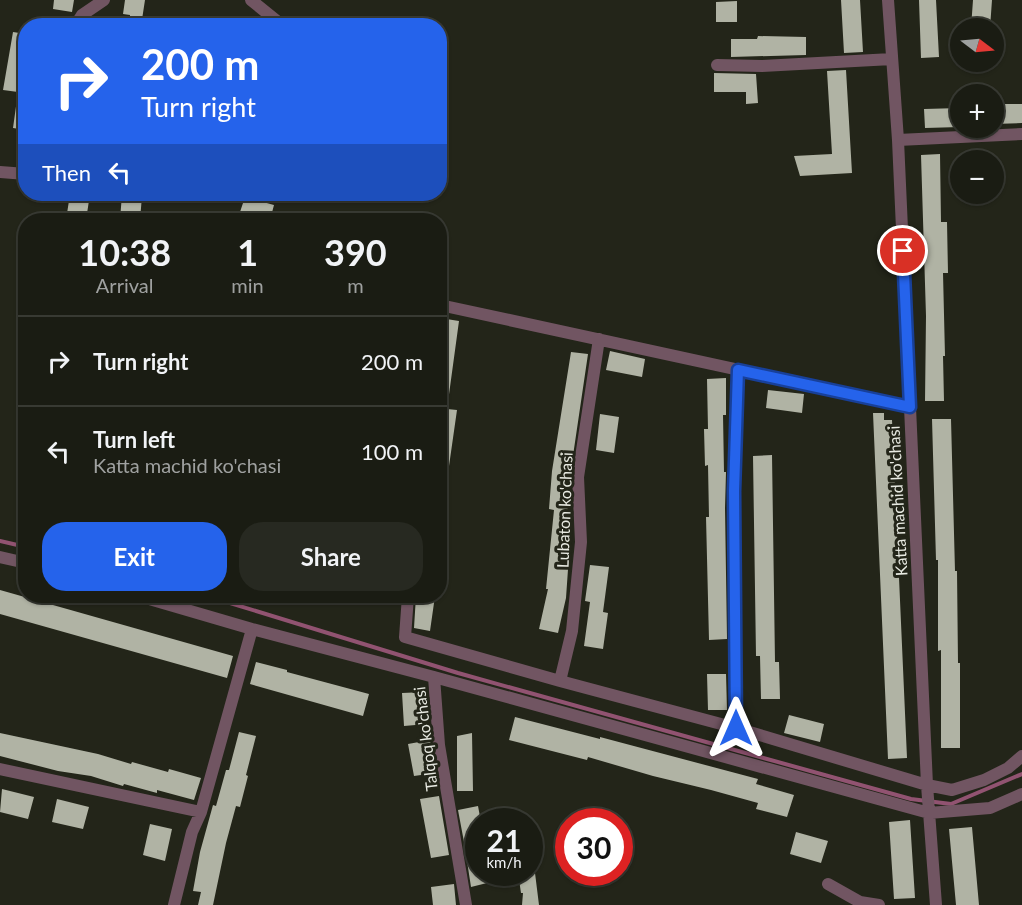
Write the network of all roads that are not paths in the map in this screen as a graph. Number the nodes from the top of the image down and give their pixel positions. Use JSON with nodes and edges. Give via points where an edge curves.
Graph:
{"nodes":[{"id":1,"x":104,"y":0,"type":"edge"},
{"id":2,"x":250,"y":0,"type":"edge"},
{"id":3,"x":888,"y":0,"type":"edge"},
{"id":4,"x":80,"y":18,"type":"edge"},
{"id":5,"x":273,"y":18,"type":"edge"},
{"id":6,"x":892,"y":59,"type":"junction"},
{"id":7,"x":717,"y":65,"type":"dead end"},
{"id":8,"x":1022,"y":134,"type":"edge"},
{"id":9,"x":898,"y":140,"type":"junction"},
{"id":10,"x":0,"y":171,"type":"edge"},
{"id":11,"x":18,"y":173,"type":"edge"},
{"id":12,"x":447,"y":306,"type":"edge"},
{"id":13,"x":599,"y":339,"type":"junction"},
{"id":14,"x":738,"y":370,"type":"junction"},
{"id":15,"x":910,"y":407,"type":"junction"},
{"id":16,"x":0,"y":557,"type":"edge"},
{"id":17,"x":18,"y":561,"type":"edge"},
{"id":18,"x":163,"y":603,"type":"edge"},
{"id":19,"x":407,"y":603,"type":"edge"},
{"id":20,"x":252,"y":629,"type":"junction"},
{"id":21,"x":434,"y":677,"type":"junction"},
{"id":22,"x":560,"y":681,"type":"junction"},
{"id":23,"x":736,"y":728,"type":"junction"},
{"id":24,"x":1022,"y":756,"type":"edge"},
{"id":25,"x":0,"y":768,"type":"edge"},
{"id":26,"x":927,"y":785,"type":"junction"},
{"id":27,"x":1022,"y":794,"type":"edge"},
{"id":28,"x":201,"y":812,"type":"junction"},
{"id":29,"x":930,"y":813,"type":"junction"},
{"id":30,"x":828,"y":884,"type":"dead end"},
{"id":31,"x":174,"y":905,"type":"edge"},
{"id":32,"x":466,"y":905,"type":"edge"},
{"id":33,"x":879,"y":905,"type":"edge"},
{"id":34,"x":936,"y":905,"type":"edge"}],
"edges":[{"from":1,"to":4,"type":"street"},
{"from":2,"to":5,"type":"street"},
{"from":3,"to":6,"type":"street","name":"Katta machid ko'chasi"},
{"from":6,"to":7,"type":"street"},
{"from":6,"to":9,"type":"street","name":"Katta machid ko'chasi"},
{"from":8,"to":9,"type":"street"},
{"from":9,"to":15,"type":"street","name":"Katta machid ko'chasi"},
{"from":10,"to":11,"type":"street"},
{"from":12,"to":13,"type":"street"},
{"from":13,"to":14,"type":"street"},
{"from":13,"to":22,"type":"street","name":"Lubaton ko'chasi","via":[[578,477],[581,542],[572,631]]},
{"from":14,"to":15,"type":"street"},
{"from":14,"to":23,"type":"street","via":[[734,491]]},
{"from":15,"to":26,"type":"street","name":"Katta machid ko'chasi"},
{"from":16,"to":17,"type":"street"},
{"from":18,"to":20,"type":"street"},
{"from":19,"to":22,"type":"street","via":[[405,637]]},
{"from":20,"to":21,"type":"street"},
{"from":20,"to":28,"type":"street"},
{"from":21,"to":29,"type":"street"},
{"from":21,"to":32,"type":"street","name":"Talqoq ko'chasi","via":[[439,745]]},
{"from":22,"to":23,"type":"street"},
{"from":23,"to":26,"type":"street"},
{"from":24,"to":26,"type":"street","via":[[984,780],[952,790]]},
{"from":25,"to":28,"type":"street"},
{"from":26,"to":29,"type":"street","name":"Katta machid ko'chasi"},
{"from":27,"to":29,"type":"street","via":[[990,808]]},
{"from":28,"to":31,"type":"street","via":[[192,832]]},
{"from":29,"to":34,"type":"street","name":"Katta machid ko'chasi"},
{"from":30,"to":33,"type":"street","via":[[860,902]]}]}
